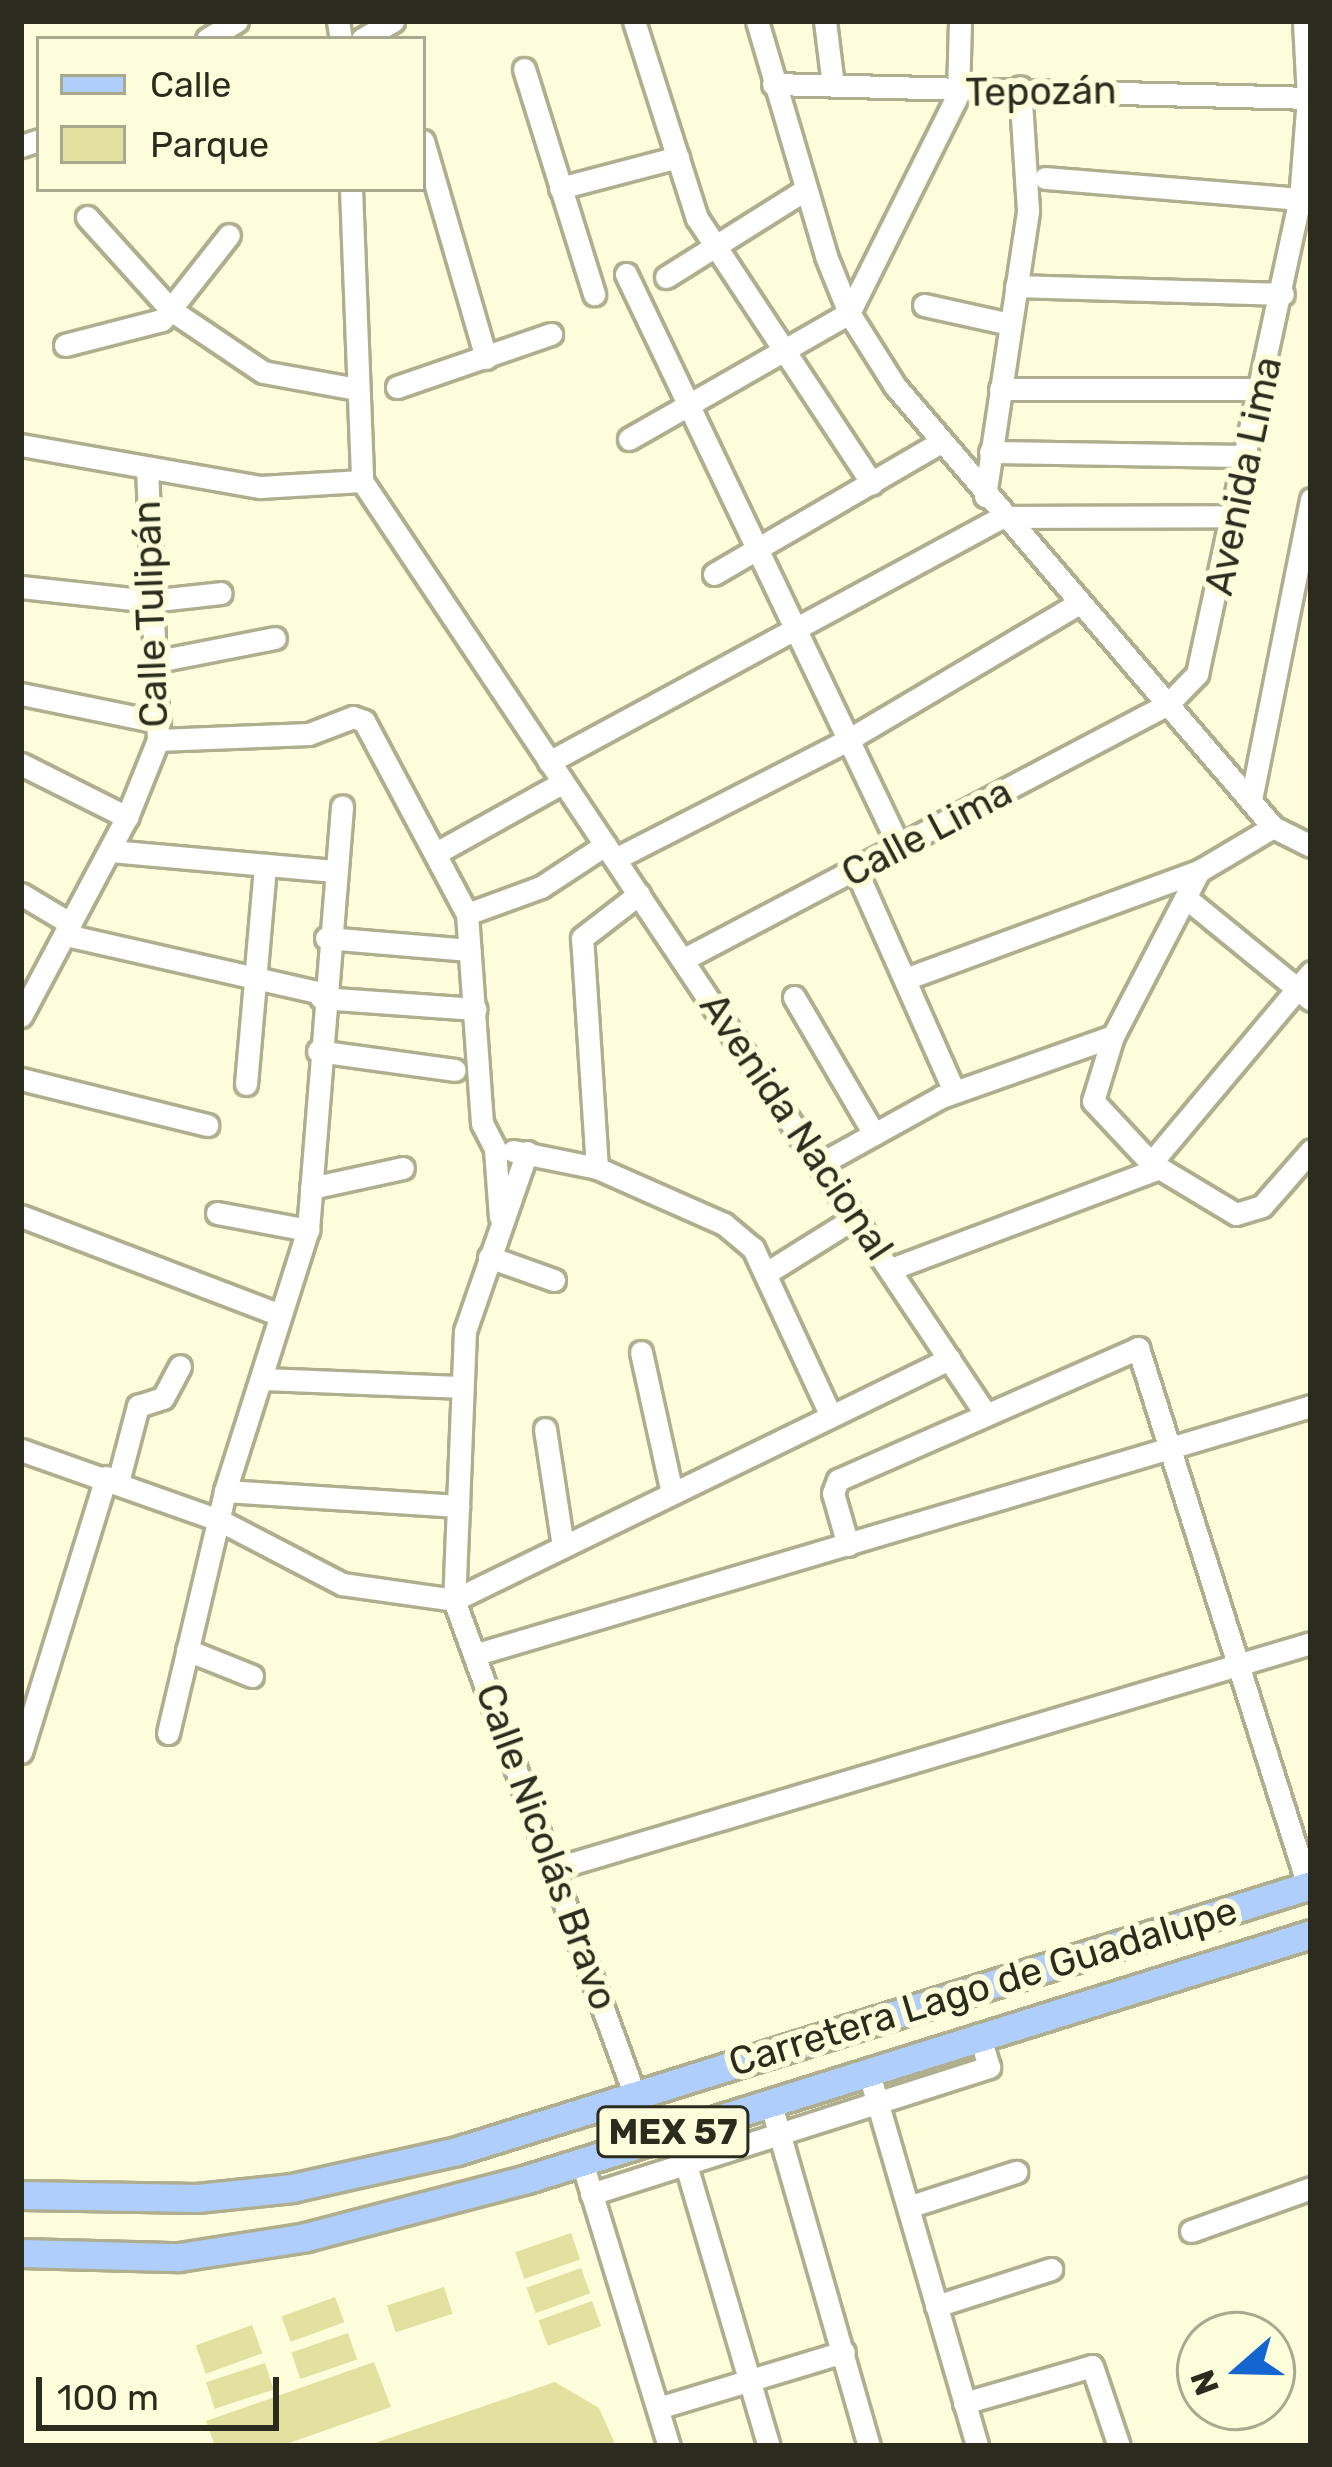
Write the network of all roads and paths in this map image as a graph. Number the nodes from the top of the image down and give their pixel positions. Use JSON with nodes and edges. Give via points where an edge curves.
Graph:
{"nodes":[{"id":1,"x":634,"y":21,"type":"edge"},
{"id":2,"x":758,"y":21,"type":"edge"},
{"id":3,"x":825,"y":21,"type":"edge"},
{"id":4,"x":959,"y":21,"type":"edge"},
{"id":5,"x":1304,"y":21,"type":"edge"},
{"id":6,"x":524,"y":69,"type":"dead end"},
{"id":7,"x":773,"y":84,"type":"junction"},
{"id":8,"x":833,"y":86,"type":"junction"},
{"id":9,"x":1021,"y":87,"type":"junction"},
{"id":10,"x":958,"y":94,"type":"junction"},
{"id":11,"x":1310,"y":98,"type":"edge"},
{"id":12,"x":426,"y":152,"type":"edge"},
{"id":13,"x":678,"y":157,"type":"junction"},
{"id":14,"x":1045,"y":178,"type":"dead end"},
{"id":15,"x":560,"y":188,"type":"junction"},
{"id":16,"x":803,"y":191,"type":"junction"},
{"id":17,"x":351,"y":192,"type":"edge"},
{"id":18,"x":1305,"y":200,"type":"edge"},
{"id":19,"x":87,"y":217,"type":"dead end"},
{"id":20,"x":229,"y":235,"type":"dead end"},
{"id":21,"x":720,"y":243,"type":"junction"},
{"id":22,"x":626,"y":274,"type":"dead end"},
{"id":23,"x":666,"y":277,"type":"dead end"},
{"id":24,"x":1016,"y":286,"type":"junction"},
{"id":25,"x":594,"y":294,"type":"dead end"},
{"id":26,"x":1283,"y":294,"type":"junction"},
{"id":27,"x":924,"y":305,"type":"dead end"},
{"id":28,"x":171,"y":310,"type":"junction"},
{"id":29,"x":849,"y":313,"type":"junction"},
{"id":30,"x":1010,"y":324,"type":"junction"},
{"id":31,"x":551,"y":334,"type":"dead end"},
{"id":32,"x":65,"y":345,"type":"dead end"},
{"id":33,"x":784,"y":352,"type":"junction"},
{"id":34,"x":485,"y":358,"type":"junction"},
{"id":35,"x":397,"y":387,"type":"dead end"},
{"id":36,"x":356,"y":389,"type":"junction"},
{"id":37,"x":1000,"y":389,"type":"junction"},
{"id":38,"x":1262,"y":389,"type":"junction"},
{"id":39,"x":692,"y":403,"type":"junction"},
{"id":40,"x":629,"y":439,"type":"dead end"},
{"id":41,"x":939,"y":443,"type":"junction"},
{"id":42,"x":21,"y":445,"type":"edge"},
{"id":43,"x":990,"y":452,"type":"junction"},
{"id":44,"x":1247,"y":456,"type":"junction"},
{"id":45,"x":147,"y":469,"type":"junction"},
{"id":46,"x":362,"y":481,"type":"junction"},
{"id":47,"x":872,"y":483,"type":"junction"},
{"id":48,"x":985,"y":496,"type":"junction"},
{"id":49,"x":1311,"y":500,"type":"edge"},
{"id":50,"x":1236,"y":516,"type":"junction"},
{"id":51,"x":1002,"y":517,"type":"junction"},
{"id":52,"x":762,"y":546,"type":"junction"},
{"id":53,"x":714,"y":574,"type":"dead end"},
{"id":54,"x":221,"y":592,"type":"dead end"},
{"id":55,"x":23,"y":595,"type":"edge"},
{"id":56,"x":149,"y":601,"type":"junction"},
{"id":57,"x":1079,"y":603,"type":"junction"},
{"id":58,"x":798,"y":625,"type":"junction"},
{"id":59,"x":275,"y":638,"type":"dead end"},
{"id":60,"x":158,"y":661,"type":"junction"},
{"id":61,"x":21,"y":694,"type":"edge"},
{"id":62,"x":1168,"y":704,"type":"junction"},
{"id":63,"x":159,"y":731,"type":"junction"},
{"id":64,"x":851,"y":738,"type":"junction"},
{"id":65,"x":548,"y":762,"type":"junction"},
{"id":66,"x":21,"y":764,"type":"edge"},
{"id":67,"x":562,"y":783,"type":"junction"},
{"id":68,"x":1251,"y":800,"type":"junction"},
{"id":69,"x":342,"y":806,"type":"dead end"},
{"id":70,"x":127,"y":817,"type":"junction"},
{"id":71,"x":1273,"y":827,"type":"junction"},
{"id":72,"x":1311,"y":846,"type":"edge"},
{"id":73,"x":900,"y":848,"type":"junction"},
{"id":74,"x":110,"y":851,"type":"junction"},
{"id":75,"x":438,"y":852,"type":"junction"},
{"id":76,"x":610,"y":852,"type":"junction"},
{"id":77,"x":265,"y":865,"type":"junction"},
{"id":78,"x":856,"y":870,"type":"junction"},
{"id":79,"x":1199,"y":871,"type":"junction"},
{"id":80,"x":332,"y":872,"type":"junction"},
{"id":81,"x":21,"y":894,"type":"edge"},
{"id":82,"x":639,"y":894,"type":"junction"},
{"id":83,"x":1186,"y":898,"type":"junction"},
{"id":84,"x":467,"y":914,"type":"junction"},
{"id":85,"x":69,"y":929,"type":"junction"},
{"id":86,"x":326,"y":938,"type":"junction"},
{"id":87,"x":470,"y":950,"type":"junction"},
{"id":88,"x":685,"y":959,"type":"junction"},
{"id":89,"x":256,"y":979,"type":"junction"},
{"id":90,"x":905,"y":980,"type":"junction"},
{"id":91,"x":1306,"y":987,"type":"edge"},
{"id":92,"x":322,"y":995,"type":"junction"},
{"id":93,"x":794,"y":997,"type":"dead end"},
{"id":94,"x":476,"y":1009,"type":"junction"},
{"id":95,"x":21,"y":1016,"type":"edge"},
{"id":96,"x":1113,"y":1036,"type":"junction"},
{"id":97,"x":318,"y":1052,"type":"junction"},
{"id":98,"x":455,"y":1070,"type":"dead end"},
{"id":99,"x":21,"y":1079,"type":"edge"},
{"id":100,"x":246,"y":1084,"type":"dead end"},
{"id":101,"x":954,"y":1091,"type":"junction"},
{"id":102,"x":207,"y":1125,"type":"dead end"},
{"id":103,"x":874,"y":1134,"type":"junction"},
{"id":104,"x":495,"y":1149,"type":"junction"},
{"id":105,"x":1311,"y":1150,"type":"edge"},
{"id":106,"x":526,"y":1152,"type":"junction"},
{"id":107,"x":822,"y":1163,"type":"junction"},
{"id":108,"x":1155,"y":1166,"type":"junction"},
{"id":109,"x":404,"y":1168,"type":"dead end"},
{"id":110,"x":597,"y":1168,"type":"junction"},
{"id":111,"x":311,"y":1188,"type":"junction"},
{"id":112,"x":217,"y":1213,"type":"dead end"},
{"id":113,"x":21,"y":1216,"type":"edge"},
{"id":114,"x":856,"y":1217,"type":"junction"},
{"id":115,"x":500,"y":1223,"type":"junction"},
{"id":116,"x":308,"y":1230,"type":"junction"},
{"id":117,"x":489,"y":1257,"type":"junction"},
{"id":118,"x":891,"y":1269,"type":"junction"},
{"id":119,"x":768,"y":1272,"type":"junction"},
{"id":120,"x":554,"y":1280,"type":"dead end"},
{"id":121,"x":278,"y":1314,"type":"junction"},
{"id":122,"x":641,"y":1352,"type":"dead end"},
{"id":123,"x":949,"y":1359,"type":"junction"},
{"id":124,"x":180,"y":1366,"type":"dead end"},
{"id":125,"x":262,"y":1379,"type":"junction"},
{"id":126,"x":460,"y":1387,"type":"junction"},
{"id":127,"x":1311,"y":1406,"type":"edge"},
{"id":128,"x":983,"y":1410,"type":"junction"},
{"id":129,"x":831,"y":1416,"type":"junction"},
{"id":130,"x":545,"y":1429,"type":"dead end"},
{"id":131,"x":21,"y":1450,"type":"edge"},
{"id":132,"x":1174,"y":1451,"type":"junction"},
{"id":133,"x":112,"y":1479,"type":"junction"},
{"id":134,"x":225,"y":1490,"type":"junction"},
{"id":135,"x":672,"y":1493,"type":"junction"},
{"id":136,"x":459,"y":1506,"type":"junction"},
{"id":137,"x":219,"y":1520,"type":"junction"},
{"id":138,"x":848,"y":1545,"type":"junction"},
{"id":139,"x":562,"y":1547,"type":"junction"},
{"id":140,"x":454,"y":1600,"type":"junction"},
{"id":141,"x":1311,"y":1642,"type":"edge"},
{"id":142,"x":187,"y":1650,"type":"junction"},
{"id":143,"x":477,"y":1654,"type":"junction"},
{"id":144,"x":1240,"y":1664,"type":"junction"},
{"id":145,"x":252,"y":1676,"type":"dead end"},
{"id":146,"x":168,"y":1733,"type":"dead end"},
{"id":147,"x":21,"y":1752,"type":"edge"},
{"id":148,"x":553,"y":1869,"type":"junction"},
{"id":149,"x":1309,"y":1885,"type":"edge"},
{"id":150,"x":1311,"y":1934,"type":"edge"},
{"id":151,"x":979,"y":2034,"type":"junction"},
{"id":152,"x":868,"y":2070,"type":"junction"},
{"id":153,"x":697,"y":2074,"type":"junction"},
{"id":154,"x":635,"y":2096,"type":"junction"},
{"id":155,"x":770,"y":2101,"type":"junction"},
{"id":156,"x":878,"y":2103,"type":"junction"},
{"id":157,"x":711,"y":2120,"type":"junction"},
{"id":158,"x":676,"y":2132,"type":"junction"},
{"id":159,"x":780,"y":2134,"type":"junction"},
{"id":160,"x":582,"y":2162,"type":"junction"},
{"id":161,"x":686,"y":2164,"type":"junction"},
{"id":162,"x":1016,"y":2172,"type":"dead end"},
{"id":163,"x":1311,"y":2188,"type":"edge"},
{"id":164,"x":591,"y":2194,"type":"junction"},
{"id":165,"x":21,"y":2195,"type":"edge"},
{"id":166,"x":908,"y":2206,"type":"junction"},
{"id":167,"x":1192,"y":2231,"type":"dead end"},
{"id":168,"x":21,"y":2253,"type":"edge"},
{"id":169,"x":1051,"y":2269,"type":"dead end"},
{"id":170,"x":936,"y":2306,"type":"junction"},
{"id":171,"x":844,"y":2352,"type":"junction"},
{"id":172,"x":750,"y":2380,"type":"junction"},
{"id":173,"x":964,"y":2403,"type":"junction"},
{"id":174,"x":658,"y":2408,"type":"junction"},
{"id":175,"x":670,"y":2446,"type":"edge"},
{"id":176,"x":769,"y":2446,"type":"edge"},
{"id":177,"x":869,"y":2446,"type":"edge"},
{"id":178,"x":977,"y":2446,"type":"edge"},
{"id":179,"x":1120,"y":2446,"type":"edge"}],
"edges":[{"from":1,"to":13,"type":"street"},
{"from":2,"to":7,"type":"street"},
{"from":3,"to":8,"type":"street"},
{"from":4,"to":10,"type":"street"},
{"from":5,"to":11,"type":"street","name":"Avenida Lima"},
{"from":6,"to":15,"type":"street"},
{"from":7,"to":8,"type":"street","name":"Tepozán"},
{"from":7,"to":16,"type":"street"},
{"from":8,"to":10,"type":"street","name":"Tepozán"},
{"from":9,"to":10,"type":"street","name":"Tepozán"},
{"from":9,"to":11,"type":"street","name":"Tepozán"},
{"from":9,"to":24,"type":"street","via":[[1028,210]]},
{"from":10,"to":29,"type":"street"},
{"from":11,"to":18,"type":"street","name":"Avenida Lima"},
{"from":12,"to":34,"type":"street"},
{"from":13,"to":15,"type":"street"},
{"from":13,"to":21,"type":"street","via":[[697,218]]},
{"from":14,"to":18,"type":"street"},
{"from":15,"to":25,"type":"street"},
{"from":16,"to":21,"type":"street"},
{"from":16,"to":29,"type":"street"},
{"from":17,"to":36,"type":"street","name":"Avenida Nacional"},
{"from":18,"to":26,"type":"street","name":"Avenida Lima"},
{"from":19,"to":28,"type":"street"},
{"from":20,"to":28,"type":"street"},
{"from":21,"to":23,"type":"street"},
{"from":21,"to":33,"type":"street"},
{"from":22,"to":39,"type":"street"},
{"from":24,"to":26,"type":"street"},
{"from":24,"to":30,"type":"street"},
{"from":26,"to":38,"type":"street","name":"Avenida Lima"},
{"from":27,"to":30,"type":"street"},
{"from":28,"to":32,"type":"street","via":[[162,320]]},
{"from":28,"to":36,"type":"street","via":[[282,381]]},
{"from":29,"to":33,"type":"street"},
{"from":29,"to":41,"type":"street"},
{"from":30,"to":37,"type":"street"},
{"from":31,"to":34,"type":"street"},
{"from":33,"to":39,"type":"street"},
{"from":33,"to":47,"type":"street"},
{"from":34,"to":35,"type":"street"},
{"from":36,"to":46,"type":"street","name":"Avenida Nacional"},
{"from":37,"to":38,"type":"street"},
{"from":37,"to":43,"type":"street"},
{"from":38,"to":44,"type":"street","name":"Avenida Lima"},
{"from":39,"to":40,"type":"street"},
{"from":39,"to":52,"type":"street"},
{"from":41,"to":47,"type":"street"},
{"from":41,"to":48,"type":"street"},
{"from":42,"to":45,"type":"street"},
{"from":43,"to":44,"type":"street"},
{"from":43,"to":48,"type":"street"},
{"from":44,"to":50,"type":"street","name":"Avenida Lima"},
{"from":45,"to":46,"type":"street","via":[[287,489]]},
{"from":45,"to":56,"type":"street","name":"Calle Tulipán"},
{"from":46,"to":65,"type":"street","name":"Avenida Nacional"},
{"from":47,"to":52,"type":"street"},
{"from":48,"to":51,"type":"street"},
{"from":49,"to":68,"type":"street"},
{"from":50,"to":51,"type":"street"},
{"from":50,"to":62,"type":"street","name":"Avenida Lima","via":[[1205,659]]},
{"from":51,"to":57,"type":"street"},
{"from":51,"to":58,"type":"street"},
{"from":52,"to":53,"type":"street"},
{"from":52,"to":58,"type":"street"},
{"from":54,"to":56,"type":"street"},
{"from":55,"to":56,"type":"street"},
{"from":56,"to":60,"type":"street","name":"Calle Tulipán"},
{"from":57,"to":62,"type":"street"},
{"from":57,"to":64,"type":"street"},
{"from":58,"to":64,"type":"street"},
{"from":58,"to":65,"type":"street"},
{"from":59,"to":60,"type":"street"},
{"from":60,"to":63,"type":"street","name":"Calle Tulipán"},
{"from":61,"to":63,"type":"street"},
{"from":62,"to":68,"type":"street"},
{"from":62,"to":73,"type":"street","name":"Calle Lima"},
{"from":63,"to":70,"type":"street","name":"Calle Tulipán"},
{"from":63,"to":75,"type":"street","via":[[309,734],[359,718]]},
{"from":64,"to":73,"type":"street"},
{"from":64,"to":76,"type":"street"},
{"from":65,"to":67,"type":"street","name":"Avenida Nacional"},
{"from":66,"to":70,"type":"street"},
{"from":67,"to":75,"type":"street"},
{"from":67,"to":76,"type":"street","name":"Avenida Nacional"},
{"from":68,"to":71,"type":"street"},
{"from":69,"to":80,"type":"street"},
{"from":70,"to":74,"type":"street","name":"Calle Tulipán"},
{"from":71,"to":72,"type":"street"},
{"from":71,"to":79,"type":"street"},
{"from":73,"to":78,"type":"street","name":"Calle Lima"},
{"from":74,"to":77,"type":"street"},
{"from":74,"to":85,"type":"street","name":"Calle Tulipán"},
{"from":75,"to":84,"type":"street"},
{"from":76,"to":82,"type":"street","name":"Avenida Nacional"},
{"from":76,"to":84,"type":"street"},
{"from":77,"to":80,"type":"street"},
{"from":77,"to":89,"type":"street"},
{"from":78,"to":88,"type":"street","name":"Calle Lima"},
{"from":78,"to":90,"type":"street"},
{"from":79,"to":83,"type":"street"},
{"from":79,"to":90,"type":"street"},
{"from":80,"to":86,"type":"street"},
{"from":81,"to":85,"type":"street"},
{"from":82,"to":88,"type":"street","name":"Avenida Nacional"},
{"from":82,"to":110,"type":"street","via":[[581,945]]},
{"from":83,"to":91,"type":"street"},
{"from":83,"to":96,"type":"street"},
{"from":84,"to":87,"type":"street"},
{"from":85,"to":89,"type":"street"},
{"from":85,"to":95,"type":"street","name":"Calle Tulipán"},
{"from":86,"to":87,"type":"street"},
{"from":86,"to":92,"type":"street"},
{"from":87,"to":94,"type":"street"},
{"from":88,"to":107,"type":"street","name":"Avenida Nacional"},
{"from":89,"to":92,"type":"street"},
{"from":89,"to":100,"type":"street"},
{"from":90,"to":101,"type":"street"},
{"from":91,"to":108,"type":"street"},
{"from":92,"to":94,"type":"street"},
{"from":92,"to":97,"type":"street"},
{"from":93,"to":103,"type":"street"},
{"from":94,"to":104,"type":"street","via":[[482,1123]]},
{"from":96,"to":101,"type":"street"},
{"from":96,"to":108,"type":"street","via":[[1093,1101]]},
{"from":97,"to":98,"type":"street"},
{"from":97,"to":111,"type":"street"},
{"from":99,"to":102,"type":"street"},
{"from":101,"to":103,"type":"street"},
{"from":103,"to":107,"type":"street"},
{"from":104,"to":106,"type":"street"},
{"from":104,"to":115,"type":"street"},
{"from":105,"to":108,"type":"street","via":[[1249,1214]]},
{"from":106,"to":110,"type":"street"},
{"from":106,"to":115,"type":"street"},
{"from":107,"to":114,"type":"street","name":"Avenida Nacional"},
{"from":108,"to":118,"type":"street"},
{"from":109,"to":111,"type":"street"},
{"from":110,"to":119,"type":"street","via":[[724,1224]]},
{"from":111,"to":116,"type":"street"},
{"from":112,"to":116,"type":"street"},
{"from":113,"to":121,"type":"street"},
{"from":114,"to":118,"type":"street","name":"Avenida Nacional"},
{"from":114,"to":119,"type":"street"},
{"from":115,"to":117,"type":"street"},
{"from":116,"to":121,"type":"street"},
{"from":117,"to":120,"type":"street"},
{"from":117,"to":126,"type":"street","via":[[465,1331]]},
{"from":118,"to":123,"type":"street","name":"Avenida Nacional"},
{"from":119,"to":129,"type":"street"},
{"from":121,"to":125,"type":"street"},
{"from":122,"to":135,"type":"street"},
{"from":123,"to":128,"type":"street","name":"Avenida Nacional"},
{"from":123,"to":129,"type":"street"},
{"from":124,"to":133,"type":"street","via":[[166,1394],[138,1406]]},
{"from":125,"to":126,"type":"street"},
{"from":125,"to":134,"type":"street"},
{"from":126,"to":136,"type":"street"},
{"from":127,"to":132,"type":"street"},
{"from":128,"to":132,"type":"street","via":[[1138,1348]]},
{"from":128,"to":138,"type":"street","via":[[838,1480],[833,1493]]},
{"from":129,"to":135,"type":"street"},
{"from":130,"to":139,"type":"street"},
{"from":131,"to":133,"type":"street"},
{"from":132,"to":138,"type":"street"},
{"from":132,"to":144,"type":"street"},
{"from":133,"to":137,"type":"street"},
{"from":133,"to":147,"type":"street"},
{"from":134,"to":136,"type":"street"},
{"from":134,"to":137,"type":"street"},
{"from":135,"to":139,"type":"street"},
{"from":136,"to":140,"type":"street"},
{"from":137,"to":140,"type":"street","via":[[342,1584]]},
{"from":137,"to":142,"type":"street"},
{"from":138,"to":143,"type":"street"},
{"from":139,"to":140,"type":"street"},
{"from":140,"to":143,"type":"street","name":"Calle Nicolás Bravo"},
{"from":141,"to":144,"type":"street"},
{"from":142,"to":145,"type":"street"},
{"from":142,"to":146,"type":"street"},
{"from":143,"to":148,"type":"street","name":"Calle Nicolás Bravo"},
{"from":144,"to":148,"type":"street"},
{"from":144,"to":149,"type":"street"},
{"from":148,"to":154,"type":"street","name":"Calle Nicolás Bravo"},
{"from":149,"to":153,"type":"main road","name":"Carretera Lago de Guadalupe","number":"MEX 57"},
{"from":150,"to":151,"type":"main road","name":"Carretera Lago de Guadalupe","number":"MEX 57"},
{"from":151,"to":152,"type":"main road","name":"Carretera Lago de Guadalupe","number":"MEX 57"},
{"from":151,"to":156,"type":"street","via":[[989,2068]]},
{"from":152,"to":155,"type":"main road","name":"Carretera Lago de Guadalupe","number":"MEX 57"},
{"from":152,"to":156,"type":"street"},
{"from":153,"to":154,"type":"main road","name":"Carretera Lago de Guadalupe","number":"MEX 57"},
{"from":153,"to":157,"type":"main road"},
{"from":154,"to":165,"type":"main road","name":"Carretera Lago de Guadalupe","number":"MEX 57","via":[[547,2129],[292,2188],[150,2199]]},
{"from":155,"to":157,"type":"main road","name":"Carretera Lago de Guadalupe","number":"MEX 57"},
{"from":155,"to":159,"type":"street"},
{"from":156,"to":159,"type":"street"},
{"from":156,"to":166,"type":"street"},
{"from":157,"to":158,"type":"main road","name":"Carretera Lago de Guadalupe","number":"MEX 57"},
{"from":158,"to":160,"type":"main road","name":"Carretera Lago de Guadalupe","number":"MEX 57"},
{"from":158,"to":161,"type":"street"},
{"from":159,"to":161,"type":"street"},
{"from":159,"to":171,"type":"street"},
{"from":160,"to":164,"type":"street"},
{"from":160,"to":168,"type":"main road","name":"Carretera Lago de Guadalupe","number":"MEX 57","via":[[244,2249],[179,2257]]},
{"from":161,"to":164,"type":"street"},
{"from":161,"to":172,"type":"street"},
{"from":162,"to":166,"type":"street"},
{"from":163,"to":167,"type":"street"},
{"from":164,"to":174,"type":"street"},
{"from":166,"to":170,"type":"street"},
{"from":169,"to":170,"type":"street"},
{"from":170,"to":173,"type":"street"},
{"from":171,"to":172,"type":"street"},
{"from":171,"to":177,"type":"street"},
{"from":172,"to":174,"type":"street"},
{"from":172,"to":176,"type":"street"},
{"from":173,"to":178,"type":"street"},
{"from":173,"to":179,"type":"street","via":[[1092,2366]]},
{"from":174,"to":175,"type":"street"}]}
